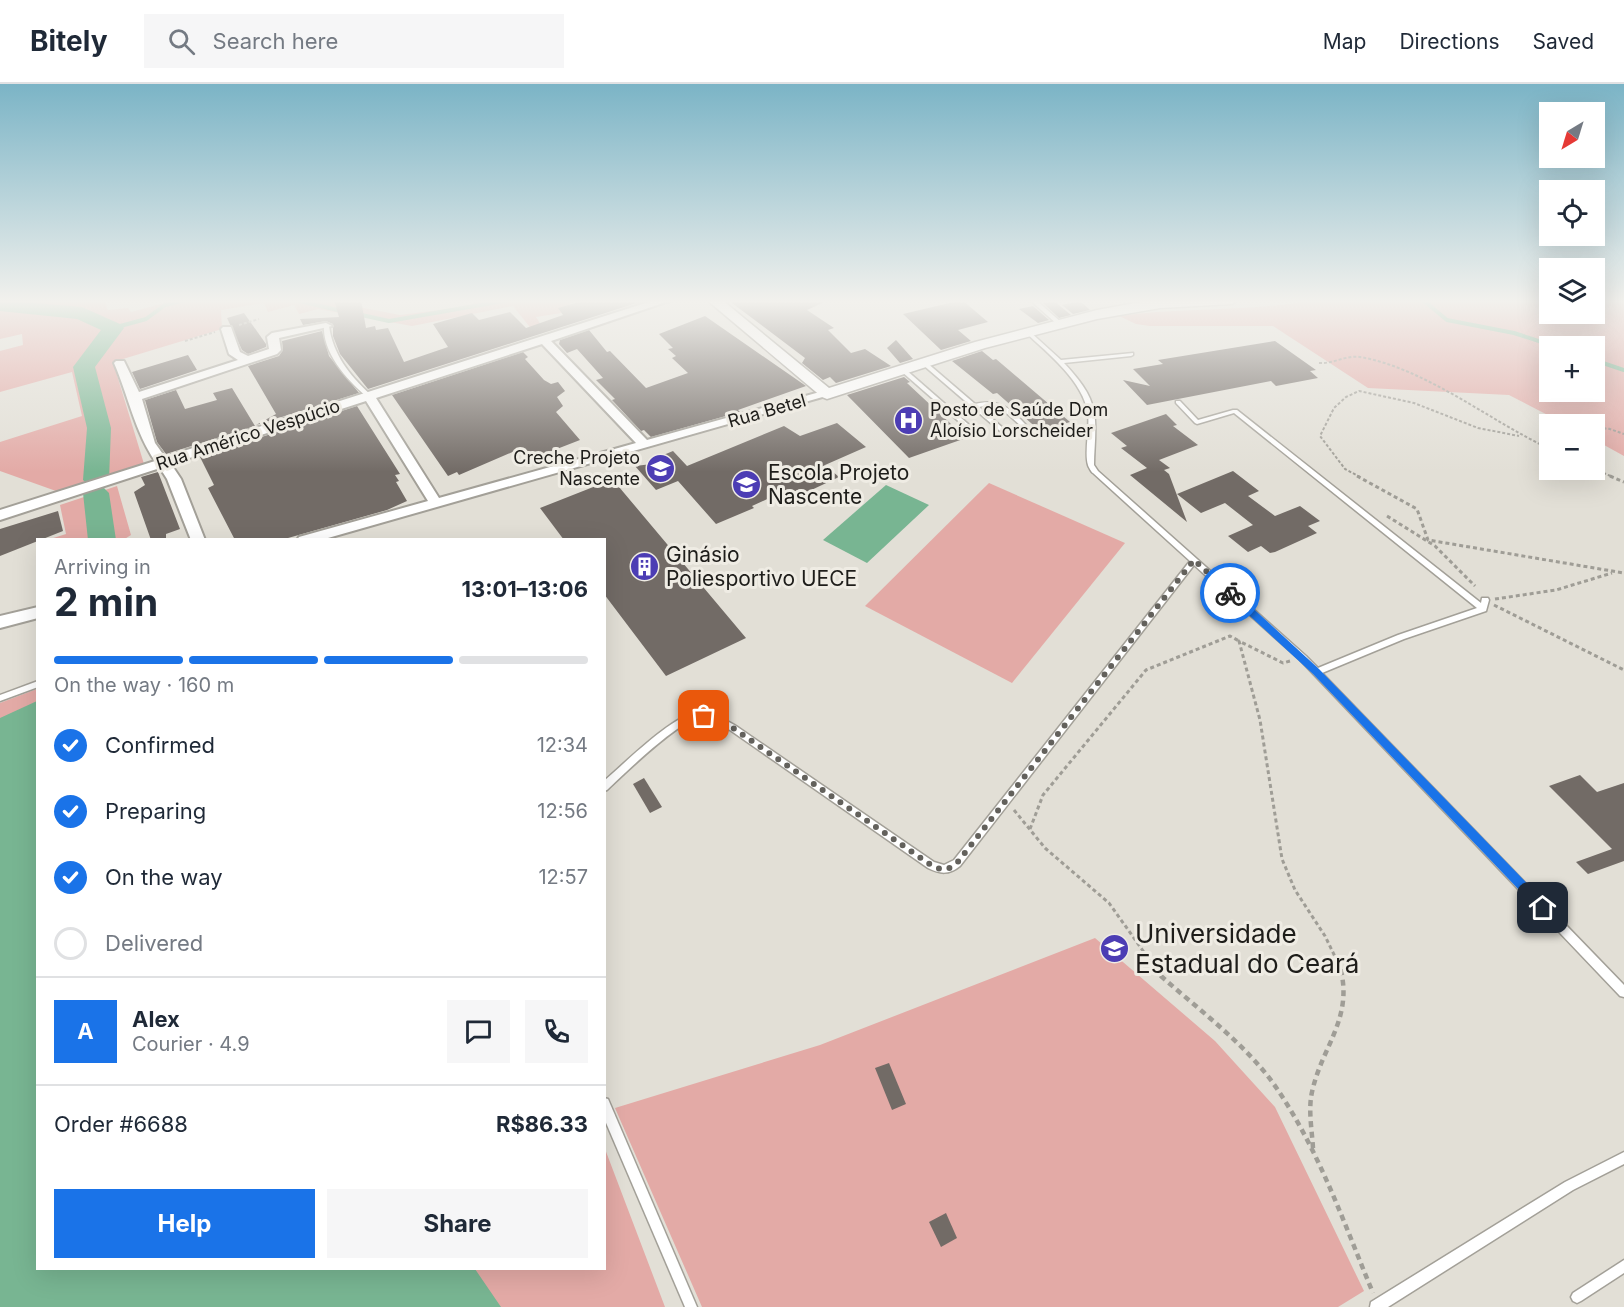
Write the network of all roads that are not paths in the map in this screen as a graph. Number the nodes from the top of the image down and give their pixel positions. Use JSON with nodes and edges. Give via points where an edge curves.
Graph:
{"nodes":[{"id":1,"x":241,"y":357,"type":"edge"},
{"id":2,"x":256,"y":357,"type":"edge"},
{"id":3,"x":338,"y":357,"type":"edge"},
{"id":4,"x":493,"y":357,"type":"edge"},
{"id":5,"x":561,"y":357,"type":"edge"},
{"id":6,"x":782,"y":357,"type":"edge"},
{"id":7,"x":944,"y":357,"type":"edge"},
{"id":8,"x":1055,"y":357,"type":"edge"},
{"id":9,"x":1104,"y":357,"type":"edge"},
{"id":10,"x":247,"y":360,"type":"junction"},
{"id":11,"x":1060,"y":362,"type":"junction"},
{"id":12,"x":120,"y":363,"type":"dead end"},
{"id":13,"x":924,"y":363,"type":"junction"},
{"id":14,"x":903,"y":370,"type":"junction"},
{"id":15,"x":827,"y":394,"type":"junction"},
{"id":16,"x":368,"y":395,"type":"junction"},
{"id":17,"x":135,"y":397,"type":"junction"},
{"id":18,"x":1178,"y":402,"type":"dead end"},
{"id":19,"x":975,"y":406,"type":"junction"},
{"id":20,"x":1023,"y":425,"type":"dead end"},
{"id":21,"x":974,"y":432,"type":"dead end"},
{"id":22,"x":1009,"y":436,"type":"dead end"},
{"id":23,"x":645,"y":446,"type":"junction"},
{"id":24,"x":163,"y":462,"type":"junction"},
{"id":25,"x":435,"y":502,"type":"junction"},
{"id":26,"x":0,"y":514,"type":"edge"},
{"id":27,"x":197,"y":538,"type":"edge"},
{"id":28,"x":311,"y":538,"type":"edge"},
{"id":29,"x":1194,"y":560,"type":"junction"},
{"id":30,"x":36,"y":613,"type":"edge"},
{"id":31,"x":0,"y":622,"type":"edge"},
{"id":32,"x":1316,"y":672,"type":"junction"},
{"id":33,"x":36,"y":685,"type":"edge"},
{"id":34,"x":0,"y":698,"type":"edge"},
{"id":35,"x":606,"y":785,"type":"edge"},
{"id":36,"x":1624,"y":992,"type":"edge"},
{"id":37,"x":606,"y":1108,"type":"edge"},
{"id":38,"x":1624,"y":1158,"type":"edge"},
{"id":39,"x":1624,"y":1266,"type":"edge"},
{"id":40,"x":1577,"y":1297,"type":"dead end"},
{"id":41,"x":1377,"y":1306,"type":"edge"},
{"id":42,"x":691,"y":1307,"type":"edge"}],
"edges":[{"from":1,"to":10,"type":"street"},
{"from":2,"to":10,"type":"street"},
{"from":3,"to":16,"type":"lane","via":[[345,372]]},
{"from":4,"to":16,"type":"street","name":"Rua Américo Vespúcio"},
{"from":5,"to":23,"type":"street"},
{"from":6,"to":15,"type":"street"},
{"from":7,"to":13,"type":"street","name":"Rua Betel"},
{"from":8,"to":11,"type":"lane"},
{"from":9,"to":11,"type":"lane"},
{"from":10,"to":17,"type":"street"},
{"from":11,"to":29,"type":"lane","via":[[1084,395],[1090,411],[1091,465],[1095,472]]},
{"from":12,"to":17,"type":"street"},
{"from":13,"to":14,"type":"street","name":"Rua Betel"},
{"from":13,"to":19,"type":"lane"},
{"from":14,"to":15,"type":"street","name":"Rua Betel"},
{"from":14,"to":21,"type":"lane"},
{"from":15,"to":23,"type":"street","name":"Rua Betel"},
{"from":16,"to":24,"type":"street","name":"Rua Américo Vespúcio"},
{"from":16,"to":25,"type":"street"},
{"from":17,"to":24,"type":"street","via":[[149,443]]},
{"from":18,"to":32,"type":"lane","via":[[1197,422],[1235,411],[1484,605]]},
{"from":19,"to":20,"type":"lane","via":[[988,401],[997,403]]},
{"from":19,"to":22,"type":"lane"},
{"from":23,"to":25,"type":"street","name":"Rua Betel"},
{"from":24,"to":26,"type":"street","name":"Rua Américo Vespúcio"},
{"from":24,"to":27,"type":"street","via":[[174,479]]},
{"from":25,"to":28,"type":"street","name":"Rua Betel"},
{"from":29,"to":32,"type":"lane"},
{"from":29,"to":35,"type":"lane","via":[[949,870],[940,870],[716,719],[696,715],[680,722]]},
{"from":30,"to":31,"type":"street"},
{"from":32,"to":36,"type":"lane"},
{"from":33,"to":34,"type":"lane"},
{"from":37,"to":42,"type":"lane"},
{"from":38,"to":41,"type":"lane","via":[[1569,1186]]},
{"from":39,"to":40,"type":"lane"}]}
